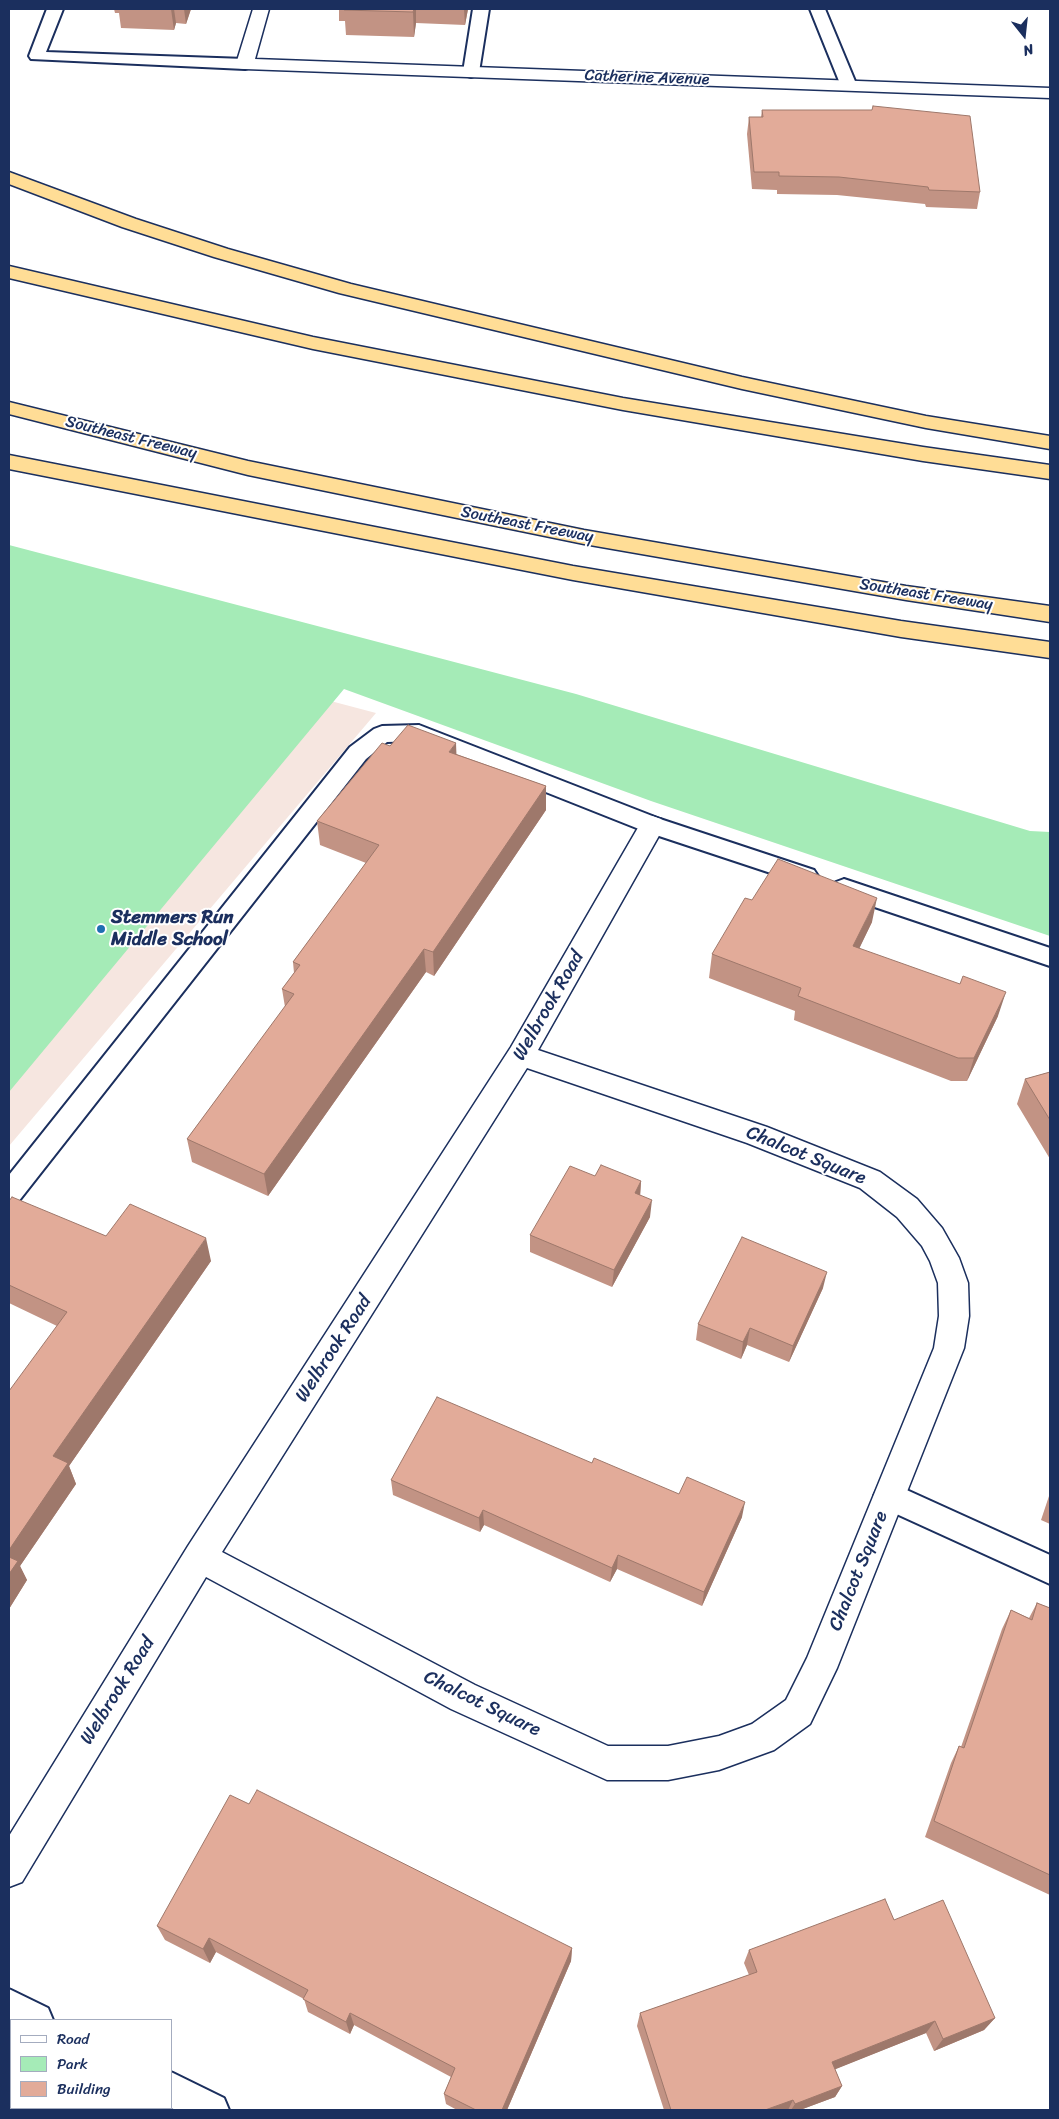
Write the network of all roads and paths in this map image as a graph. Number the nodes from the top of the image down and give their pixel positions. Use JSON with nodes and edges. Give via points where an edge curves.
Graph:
{"nodes":[{"id":1,"x":55,"y":9,"type":"edge"},
{"id":2,"x":261,"y":9,"type":"edge"},
{"id":3,"x":481,"y":9,"type":"edge"},
{"id":4,"x":817,"y":9,"type":"edge"},
{"id":5,"x":244,"y":64,"type":"junction"},
{"id":6,"x":471,"y":72,"type":"junction"},
{"id":7,"x":849,"y":86,"type":"junction"},
{"id":8,"x":1050,"y":93,"type":"edge"},
{"id":9,"x":9,"y":178,"type":"edge"},
{"id":10,"x":9,"y":272,"type":"edge"},
{"id":11,"x":9,"y":408,"type":"edge"},
{"id":12,"x":1050,"y":443,"type":"edge"},
{"id":13,"x":9,"y":462,"type":"edge"},
{"id":14,"x":1050,"y":472,"type":"edge"},
{"id":15,"x":1050,"y":614,"type":"edge"},
{"id":16,"x":1050,"y":650,"type":"edge"},
{"id":17,"x":652,"y":825,"type":"junction"},
{"id":18,"x":1050,"y":957,"type":"edge"},
{"id":19,"x":521,"y":1055,"type":"junction"},
{"id":20,"x":9,"y":1194,"type":"edge"},
{"id":21,"x":888,"y":1496,"type":"junction"},
{"id":22,"x":200,"y":1557,"type":"junction"},
{"id":23,"x":1050,"y":1570,"type":"edge"},
{"id":24,"x":9,"y":1869,"type":"edge"},
{"id":25,"x":9,"y":2006,"type":"edge"},
{"id":26,"x":34,"y":2019,"type":"edge"},
{"id":27,"x":172,"y":2090,"type":"edge"},
{"id":28,"x":212,"y":2110,"type":"edge"}],
"edges":[{"from":1,"to":5,"type":"lane","via":[[37,56]]},
{"from":2,"to":5,"type":"street"},
{"from":3,"to":6,"type":"lane"},
{"from":4,"to":7,"type":"lane"},
{"from":5,"to":6,"type":"street","name":"Catherine Avenue"},
{"from":6,"to":7,"type":"street","name":"Catherine Avenue"},
{"from":7,"to":8,"type":"street","name":"Catherine Avenue"},
{"from":9,"to":12,"type":"highway","via":[[220,253],[346,289],[742,383],[926,422]]},
{"from":10,"to":14,"type":"highway","via":[[314,343],[623,404]]},
{"from":11,"to":15,"type":"highway","name":"Southeast Freeway","via":[[248,468],[584,537],[906,593]]},
{"from":13,"to":16,"type":"highway","via":[[573,573],[901,629]]},
{"from":17,"to":18,"type":"lane"},
{"from":17,"to":19,"type":"street","name":"Welbrook Road"},
{"from":17,"to":20,"type":"lane","via":[[419,733],[382,734],[358,753]]},
{"from":19,"to":21,"type":"street","name":"Chalcot Square","via":[[757,1135],[870,1180],[907,1208],[932,1237],[953,1283],[954,1316],[949,1348]]},
{"from":19,"to":22,"type":"street","name":"Welbrook Road"},
{"from":21,"to":22,"type":"street","name":"Chalcot Square","via":[[820,1668],[798,1712],[762,1738],[718,1753],[668,1763],[607,1763],[463,1697]]},
{"from":21,"to":23,"type":"lane"},
{"from":22,"to":24,"type":"street","name":"Welbrook Road"},
{"from":25,"to":26,"type":"lane"},
{"from":27,"to":28,"type":"lane"}]}
